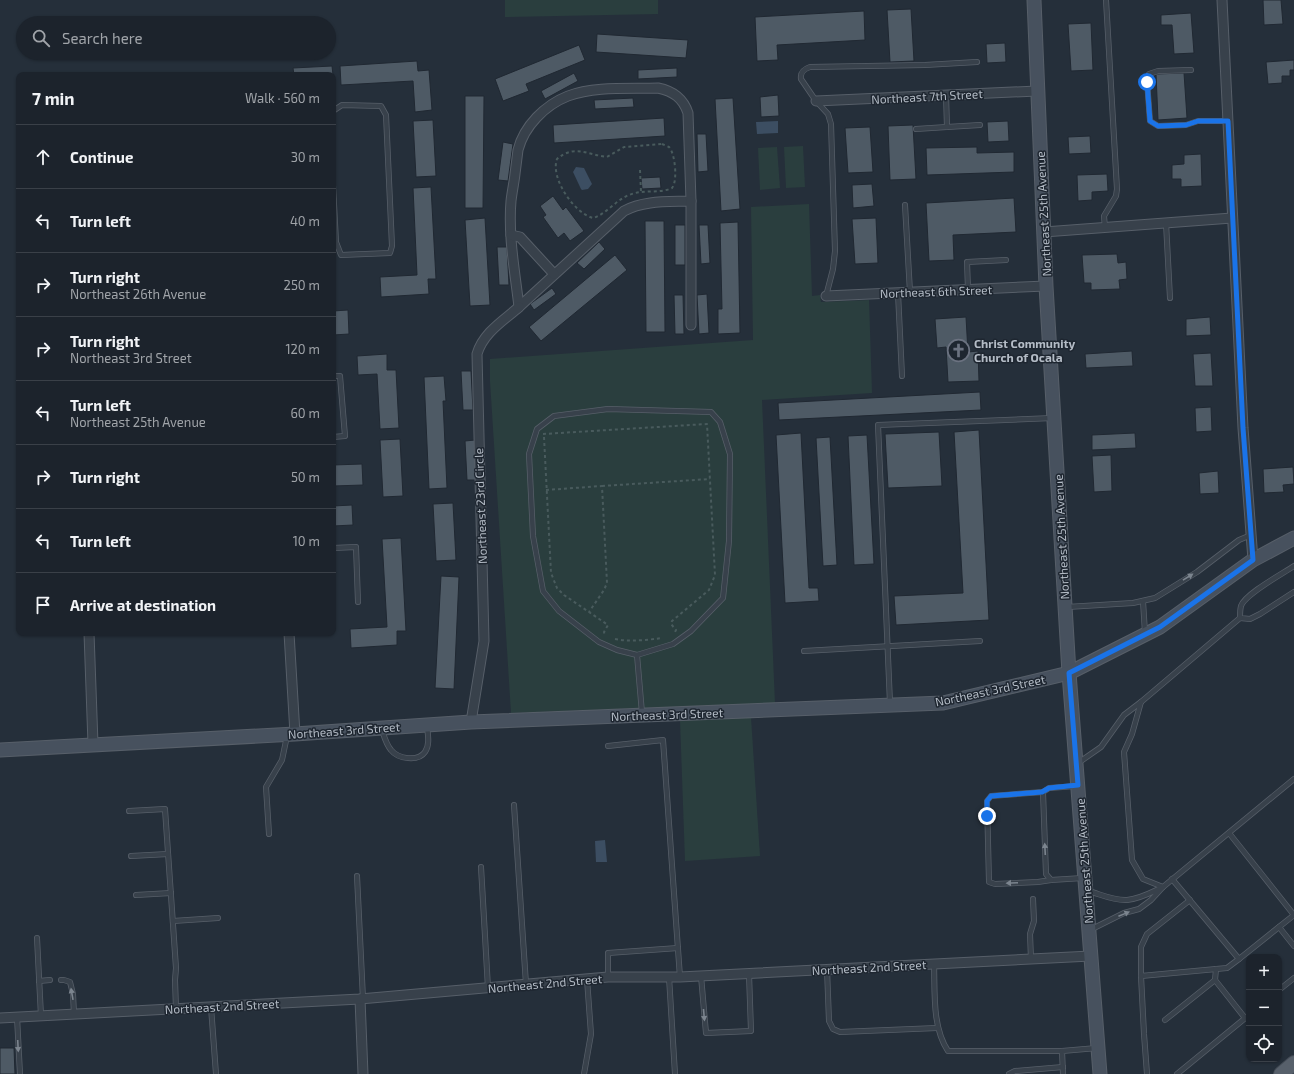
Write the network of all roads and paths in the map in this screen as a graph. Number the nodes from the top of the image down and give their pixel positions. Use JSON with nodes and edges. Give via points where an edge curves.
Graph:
{"nodes":[{"id":1,"x":1034,"y":0,"type":"edge"},
{"id":2,"x":1106,"y":0,"type":"edge"},
{"id":3,"x":1222,"y":0,"type":"edge"},
{"id":4,"x":976,"y":62,"type":"dead end"},
{"id":5,"x":1191,"y":70,"type":"dead end"},
{"id":6,"x":1037,"y":92,"type":"junction"},
{"id":7,"x":946,"y":96,"type":"junction"},
{"id":8,"x":816,"y":101,"type":"junction"},
{"id":9,"x":336,"y":109,"type":"edge"},
{"id":10,"x":1228,"y":121,"type":"junction"},
{"id":11,"x":980,"y":125,"type":"dead end"},
{"id":12,"x":947,"y":127,"type":"junction"},
{"id":13,"x":916,"y":129,"type":"dead end"},
{"id":14,"x":640,"y":170,"type":"dead end"},
{"id":15,"x":640,"y":192,"type":"junction"},
{"id":16,"x":641,"y":197,"type":"dead end"},
{"id":17,"x":691,"y":201,"type":"junction"},
{"id":18,"x":905,"y":205,"type":"dead end"},
{"id":19,"x":1232,"y":218,"type":"junction"},
{"id":20,"x":1166,"y":223,"type":"junction"},
{"id":21,"x":1105,"y":228,"type":"junction"},
{"id":22,"x":1044,"y":232,"type":"junction"},
{"id":23,"x":511,"y":235,"type":"junction"},
{"id":24,"x":336,"y":242,"type":"edge"},
{"id":25,"x":1006,"y":260,"type":"dead end"},
{"id":26,"x":554,"y":274,"type":"junction"},
{"id":27,"x":1046,"y":286,"type":"junction"},
{"id":28,"x":968,"y":289,"type":"junction"},
{"id":29,"x":910,"y":292,"type":"junction"},
{"id":30,"x":898,"y":293,"type":"junction"},
{"id":31,"x":826,"y":296,"type":"joint"},
{"id":32,"x":1170,"y":298,"type":"dead end"},
{"id":33,"x":519,"y":307,"type":"junction"},
{"id":34,"x":691,"y":326,"type":"dead end"},
{"id":35,"x":336,"y":376,"type":"edge"},
{"id":36,"x":902,"y":376,"type":"dead end"},
{"id":37,"x":1054,"y":418,"type":"junction"},
{"id":38,"x":535,"y":434,"type":"junction"},
{"id":39,"x":544,"y":434,"type":"junction"},
{"id":40,"x":336,"y":437,"type":"edge"},
{"id":41,"x":710,"y":479,"type":"junction"},
{"id":42,"x":602,"y":486,"type":"junction"},
{"id":43,"x":546,"y":490,"type":"junction"},
{"id":44,"x":1251,"y":535,"type":"junction"},
{"id":45,"x":1294,"y":538,"type":"edge"},
{"id":46,"x":336,"y":548,"type":"edge"},
{"id":47,"x":1253,"y":560,"type":"junction"},
{"id":48,"x":1294,"y":566,"type":"edge"},
{"id":49,"x":1294,"y":592,"type":"edge"},
{"id":50,"x":1143,"y":601,"type":"junction"},
{"id":51,"x":358,"y":602,"type":"dead end"},
{"id":52,"x":1065,"y":607,"type":"junction"},
{"id":53,"x":590,"y":612,"type":"junction"},
{"id":54,"x":1240,"y":618,"type":"junction"},
{"id":55,"x":673,"y":634,"type":"dead end"},
{"id":56,"x":1145,"y":634,"type":"junction"},
{"id":57,"x":89,"y":636,"type":"edge"},
{"id":58,"x":289,"y":636,"type":"edge"},
{"id":59,"x":668,"y":636,"type":"dead end"},
{"id":60,"x":608,"y":637,"type":"dead end"},
{"id":61,"x":612,"y":639,"type":"dead end"},
{"id":62,"x":980,"y":641,"type":"dead end"},
{"id":63,"x":888,"y":647,"type":"junction"},
{"id":64,"x":804,"y":651,"type":"dead end"},
{"id":65,"x":637,"y":655,"type":"junction"},
{"id":66,"x":1069,"y":673,"type":"junction"},
{"id":67,"x":1141,"y":702,"type":"junction"},
{"id":68,"x":890,"y":705,"type":"junction"},
{"id":69,"x":642,"y":715,"type":"junction"},
{"id":70,"x":471,"y":722,"type":"junction"},
{"id":71,"x":427,"y":725,"type":"junction"},
{"id":72,"x":381,"y":728,"type":"junction"},
{"id":73,"x":291,"y":734,"type":"junction"},
{"id":74,"x":93,"y":744,"type":"junction"},
{"id":75,"x":608,"y":746,"type":"dead end"},
{"id":76,"x":0,"y":750,"type":"edge"},
{"id":77,"x":1077,"y":764,"type":"junction"},
{"id":78,"x":1294,"y":779,"type":"edge"},
{"id":79,"x":1078,"y":785,"type":"junction"},
{"id":80,"x":1042,"y":792,"type":"junction"},
{"id":81,"x":514,"y":805,"type":"dead end"},
{"id":82,"x":129,"y":812,"type":"dead end"},
{"id":83,"x":1229,"y":833,"type":"junction"},
{"id":84,"x":269,"y":834,"type":"dead end"},
{"id":85,"x":168,"y":854,"type":"junction"},
{"id":86,"x":131,"y":856,"type":"dead end"},
{"id":87,"x":481,"y":867,"type":"dead end"},
{"id":88,"x":357,"y":876,"type":"dead end"},
{"id":89,"x":1172,"y":879,"type":"junction"},
{"id":90,"x":1050,"y":880,"type":"junction"},
{"id":91,"x":1085,"y":884,"type":"junction"},
{"id":92,"x":1163,"y":887,"type":"junction"},
{"id":93,"x":171,"y":893,"type":"junction"},
{"id":94,"x":136,"y":895,"type":"dead end"},
{"id":95,"x":1033,"y":899,"type":"dead end"},
{"id":96,"x":1190,"y":900,"type":"junction"},
{"id":97,"x":1294,"y":915,"type":"edge"},
{"id":98,"x":218,"y":918,"type":"dead end"},
{"id":99,"x":173,"y":921,"type":"junction"},
{"id":100,"x":1279,"y":927,"type":"junction"},
{"id":101,"x":1089,"y":931,"type":"junction"},
{"id":102,"x":37,"y":938,"type":"dead end"},
{"id":103,"x":1294,"y":946,"type":"edge"},
{"id":104,"x":678,"y":948,"type":"junction"},
{"id":105,"x":1091,"y":956,"type":"junction"},
{"id":106,"x":1031,"y":959,"type":"junction"},
{"id":107,"x":1239,"y":959,"type":"junction"},
{"id":108,"x":934,"y":964,"type":"junction"},
{"id":109,"x":827,"y":969,"type":"junction"},
{"id":110,"x":1216,"y":969,"type":"junction"},
{"id":111,"x":749,"y":974,"type":"junction"},
{"id":112,"x":700,"y":976,"type":"junction"},
{"id":113,"x":1141,"y":976,"type":"junction"},
{"id":114,"x":608,"y":977,"type":"junction"},
{"id":115,"x":669,"y":977,"type":"junction"},
{"id":116,"x":680,"y":977,"type":"junction"},
{"id":117,"x":1294,"y":978,"type":"edge"},
{"id":118,"x":587,"y":979,"type":"junction"},
{"id":119,"x":50,"y":980,"type":"dead end"},
{"id":120,"x":61,"y":980,"type":"dead end"},
{"id":121,"x":1215,"y":980,"type":"junction"},
{"id":122,"x":39,"y":982,"type":"junction"},
{"id":123,"x":526,"y":984,"type":"junction"},
{"id":124,"x":488,"y":988,"type":"junction"},
{"id":125,"x":1282,"y":988,"type":"edge"},
{"id":126,"x":362,"y":999,"type":"junction"},
{"id":127,"x":211,"y":1007,"type":"junction"},
{"id":128,"x":176,"y":1009,"type":"junction"},
{"id":129,"x":74,"y":1014,"type":"junction"},
{"id":130,"x":41,"y":1016,"type":"junction"},
{"id":131,"x":1246,"y":1016,"type":"edge"},
{"id":132,"x":17,"y":1017,"type":"junction"},
{"id":133,"x":0,"y":1018,"type":"edge"},
{"id":134,"x":1246,"y":1018,"type":"edge"},
{"id":135,"x":1166,"y":1020,"type":"dead end"},
{"id":136,"x":937,"y":1028,"type":"junction"},
{"id":137,"x":1098,"y":1048,"type":"junction"},
{"id":138,"x":1062,"y":1051,"type":"junction"},
{"id":139,"x":1294,"y":1063,"type":"edge"},
{"id":140,"x":1063,"y":1067,"type":"junction"},
{"id":141,"x":20,"y":1074,"type":"edge"},
{"id":142,"x":216,"y":1074,"type":"edge"},
{"id":143,"x":363,"y":1074,"type":"edge"},
{"id":144,"x":584,"y":1074,"type":"edge"},
{"id":145,"x":675,"y":1074,"type":"edge"},
{"id":146,"x":1009,"y":1074,"type":"edge"},
{"id":147,"x":1063,"y":1074,"type":"edge"},
{"id":148,"x":1100,"y":1074,"type":"edge"},
{"id":149,"x":1147,"y":1074,"type":"edge"},
{"id":150,"x":1178,"y":1074,"type":"edge"},
{"id":151,"x":1281,"y":1074,"type":"edge"}],
"edges":[{"from":1,"to":6,"type":"street","name":"Northeast 25th Avenue"},
{"from":2,"to":21,"type":"lane","via":[[1117,189],[1116,196],[1104,216]]},
{"from":3,"to":10,"type":"street"},
{"from":4,"to":8,"type":"lane","via":[[810,67],[804,69],[800,75]]},
{"from":5,"to":10,"type":"lane","via":[[1158,71],[1149,74],[1147,82],[1150,121],[1158,126],[1186,125],[1198,121]]},
{"from":6,"to":7,"type":"street","name":"Northeast 7th Street"},
{"from":6,"to":22,"type":"street","name":"Northeast 25th Avenue"},
{"from":7,"to":8,"type":"street","name":"Northeast 7th Street"},
{"from":7,"to":12,"type":"lane"},
{"from":8,"to":31,"type":"lane","via":[[828,114],[832,132],[835,251]]},
{"from":9,"to":24,"type":"lane","via":[[342,105],[381,106],[386,115],[392,246],[390,253],[341,255]]},
{"from":10,"to":19,"type":"street"},
{"from":11,"to":12,"type":"lane"},
{"from":12,"to":13,"type":"lane"},
{"from":14,"to":15,"type":"path"},
{"from":15,"to":15,"type":"path","via":[[628,195],[599,216],[589,217],[565,194],[555,169],[557,159],[565,154],[581,151],[607,157],[624,147],[665,144],[673,155],[676,183],[669,190]]},
{"from":15,"to":16,"type":"path"},
{"from":17,"to":23,"type":"street","via":[[688,113],[678,96],[658,88],[590,90],[568,96],[548,107],[524,136],[519,149],[511,201]]},
{"from":17,"to":26,"type":"street","name":"Northeast 23rd Circle","via":[[632,206]]},
{"from":17,"to":34,"type":"street"},
{"from":18,"to":29,"type":"lane"},
{"from":19,"to":20,"type":"street"},
{"from":19,"to":44,"type":"street"},
{"from":20,"to":21,"type":"street"},
{"from":20,"to":32,"type":"lane"},
{"from":21,"to":22,"type":"street"},
{"from":22,"to":27,"type":"street","name":"Northeast 25th Avenue"},
{"from":23,"to":26,"type":"street","via":[[520,237]]},
{"from":23,"to":33,"type":"street"},
{"from":25,"to":28,"type":"lane","via":[[967,262]]},
{"from":26,"to":33,"type":"street","name":"Northeast 23rd Circle"},
{"from":27,"to":28,"type":"street","name":"Northeast 6th Street"},
{"from":27,"to":37,"type":"street","name":"Northeast 25th Avenue"},
{"from":28,"to":29,"type":"street","name":"Northeast 6th Street"},
{"from":29,"to":30,"type":"street","name":"Northeast 6th Street"},
{"from":30,"to":31,"type":"street","name":"Northeast 6th Street"},
{"from":30,"to":36,"type":"lane"},
{"from":33,"to":70,"type":"street","name":"Northeast 23rd Circle","via":[[489,332],[479,346],[477,354],[484,641]]},
{"from":35,"to":40,"type":"lane","via":[[340,376],[345,436]]},
{"from":37,"to":52,"type":"street","name":"Northeast 25th Avenue"},
{"from":37,"to":63,"type":"lane","via":[[878,425]]},
{"from":38,"to":39,"type":"path"},
{"from":38,"to":65,"type":"lane","via":[[529,454],[533,536],[543,591],[560,611],[599,642]]},
{"from":38,"to":65,"type":"lane","via":[[537,429],[554,416],[608,409],[711,412],[720,422],[730,454],[729,541],[723,598],[691,631],[673,644]]},
{"from":39,"to":41,"type":"path","via":[[707,424]]},
{"from":39,"to":43,"type":"path"},
{"from":41,"to":42,"type":"path"},
{"from":41,"to":55,"type":"path","via":[[715,575],[709,590],[672,621],[671,624],[676,630]]},
{"from":42,"to":43,"type":"path"},
{"from":42,"to":53,"type":"path","via":[[607,583]]},
{"from":43,"to":53,"type":"path","via":[[551,573],[557,588]]},
{"from":44,"to":47,"type":"street"},
{"from":50,"to":44,"type":"lane","one_way":true,"via":[[1155,598],[1197,572],[1239,540]]},
{"from":45,"to":47,"type":"street","name":"Northeast 3rd Street"},
{"from":46,"to":51,"type":"lane","via":[[356,547]]},
{"from":47,"to":56,"type":"street","name":"Northeast 3rd Street","via":[[1160,627]]},
{"from":48,"to":54,"type":"lane","via":[[1250,595],[1241,605]]},
{"from":49,"to":54,"type":"lane","via":[[1250,619]]},
{"from":50,"to":52,"type":"lane"},
{"from":50,"to":56,"type":"lane"},
{"from":52,"to":66,"type":"street","name":"Northeast 25th Avenue"},
{"from":53,"to":60,"type":"path","via":[[608,625],[604,632]]},
{"from":54,"to":67,"type":"lane"},
{"from":56,"to":66,"type":"street","name":"Northeast 3rd Street"},
{"from":57,"to":74,"type":"street"},
{"from":58,"to":73,"type":"street"},
{"from":59,"to":61,"type":"path","via":[[644,640]]},
{"from":62,"to":63,"type":"lane"},
{"from":63,"to":64,"type":"lane"},
{"from":63,"to":68,"type":"lane"},
{"from":65,"to":69,"type":"lane"},
{"from":66,"to":68,"type":"street","name":"Northeast 3rd Street","via":[[943,703]]},
{"from":66,"to":77,"type":"street","name":"Northeast 25th Avenue"},
{"from":67,"to":77,"type":"lane","via":[[1124,715],[1101,747]]},
{"from":67,"to":92,"type":"lane","via":[[1124,752],[1132,860],[1143,879]]},
{"from":68,"to":69,"type":"street","name":"Northeast 3rd Street"},
{"from":69,"to":70,"type":"street","name":"Northeast 3rd Street"},
{"from":70,"to":71,"type":"street","name":"Northeast 3rd Street"},
{"from":71,"to":72,"type":"street","name":"Northeast 3rd Street"},
{"from":71,"to":72,"type":"lane","via":[[428,743],[425,753],[408,758],[396,755],[392,751]]},
{"from":72,"to":73,"type":"street","name":"Northeast 3rd Street"},
{"from":73,"to":74,"type":"street","name":"Northeast 3rd Street"},
{"from":73,"to":84,"type":"lane","via":[[282,760],[266,787]]},
{"from":74,"to":76,"type":"street","name":"Northeast 3rd Street"},
{"from":75,"to":104,"type":"lane","via":[[663,740]]},
{"from":77,"to":79,"type":"street","name":"Northeast 25th Avenue"},
{"from":78,"to":83,"type":"lane"},
{"from":79,"to":80,"type":"lane","via":[[1049,788]]},
{"from":79,"to":91,"type":"street","name":"Northeast 25th Avenue"},
{"from":90,"to":80,"type":"lane","one_way":true,"via":[[1046,874]]},
{"from":90,"to":80,"type":"lane","one_way":true,"via":[[995,884],[989,882],[987,801],[991,796]]},
{"from":81,"to":123,"type":"lane"},
{"from":82,"to":85,"type":"lane","via":[[165,809]]},
{"from":83,"to":89,"type":"lane"},
{"from":83,"to":97,"type":"lane"},
{"from":85,"to":86,"type":"lane"},
{"from":85,"to":93,"type":"lane"},
{"from":87,"to":124,"type":"lane"},
{"from":88,"to":126,"type":"lane"},
{"from":89,"to":92,"type":"lane"},
{"from":89,"to":96,"type":"lane"},
{"from":90,"to":91,"type":"lane"},
{"from":91,"to":92,"type":"lane","via":[[1112,898],[1127,900]]},
{"from":91,"to":101,"type":"street","name":"Northeast 25th Avenue"},
{"from":101,"to":92,"type":"lane","one_way":true,"via":[[1124,913],[1139,909]]},
{"from":93,"to":94,"type":"lane"},
{"from":93,"to":99,"type":"lane"},
{"from":95,"to":106,"type":"lane"},
{"from":96,"to":107,"type":"lane"},
{"from":96,"to":113,"type":"lane","via":[[1147,934],[1141,947]]},
{"from":97,"to":100,"type":"lane"},
{"from":98,"to":99,"type":"lane"},
{"from":99,"to":128,"type":"lane"},
{"from":100,"to":103,"type":"lane"},
{"from":100,"to":107,"type":"lane"},
{"from":101,"to":105,"type":"street","name":"Northeast 25th Avenue"},
{"from":102,"to":122,"type":"lane"},
{"from":104,"to":114,"type":"lane","via":[[608,953]]},
{"from":104,"to":116,"type":"lane"},
{"from":105,"to":106,"type":"street","name":"Northeast 2nd Street"},
{"from":105,"to":137,"type":"street","name":"Northeast 25th Avenue"},
{"from":106,"to":108,"type":"street","name":"Northeast 2nd Street"},
{"from":107,"to":110,"type":"lane","via":[[1227,968]]},
{"from":108,"to":109,"type":"street","name":"Northeast 2nd Street"},
{"from":108,"to":136,"type":"lane"},
{"from":109,"to":111,"type":"street","name":"Northeast 2nd Street"},
{"from":109,"to":136,"type":"lane","via":[[829,1021],[833,1029],[840,1032]]},
{"from":110,"to":113,"type":"lane"},
{"from":110,"to":121,"type":"lane"},
{"from":111,"to":112,"type":"street","name":"Northeast 2nd Street"},
{"from":112,"to":111,"type":"lane","one_way":true,"via":[[706,1033],[751,1031]]},
{"from":112,"to":116,"type":"street","name":"Northeast 2nd Street"},
{"from":113,"to":149,"type":"lane"},
{"from":114,"to":115,"type":"street","name":"Northeast 2nd Street"},
{"from":114,"to":118,"type":"street","name":"Northeast 2nd Street"},
{"from":115,"to":116,"type":"street","name":"Northeast 2nd Street"},
{"from":115,"to":145,"type":"lane"},
{"from":117,"to":125,"type":"lane"},
{"from":118,"to":123,"type":"street","name":"Northeast 2nd Street"},
{"from":118,"to":144,"type":"lane","via":[[591,1034]]},
{"from":119,"to":122,"type":"lane"},
{"from":129,"to":120,"type":"lane","one_way":true,"via":[[70,982]]},
{"from":121,"to":131,"type":"lane"},
{"from":121,"to":135,"type":"lane"},
{"from":122,"to":130,"type":"lane"},
{"from":123,"to":124,"type":"street","name":"Northeast 2nd Street"},
{"from":124,"to":126,"type":"street","name":"Northeast 2nd Street"},
{"from":126,"to":127,"type":"street","name":"Northeast 2nd Street"},
{"from":126,"to":143,"type":"street"},
{"from":127,"to":128,"type":"street","name":"Northeast 2nd Street"},
{"from":127,"to":142,"type":"lane"},
{"from":128,"to":129,"type":"street","name":"Northeast 2nd Street"},
{"from":129,"to":130,"type":"street","name":"Northeast 2nd Street"},
{"from":130,"to":132,"type":"street","name":"Northeast 2nd Street"},
{"from":132,"to":133,"type":"street","name":"Northeast 2nd Street"},
{"from":132,"to":141,"type":"lane","one_way":true},
{"from":134,"to":150,"type":"lane"},
{"from":136,"to":138,"type":"lane","via":[[948,1052]]},
{"from":137,"to":138,"type":"lane"},
{"from":137,"to":148,"type":"street","name":"Northeast 25th Avenue"},
{"from":138,"to":140,"type":"lane"},
{"from":139,"to":151,"type":"main road"},
{"from":140,"to":146,"type":"lane","via":[[1015,1071]]},
{"from":140,"to":147,"type":"lane"}]}
